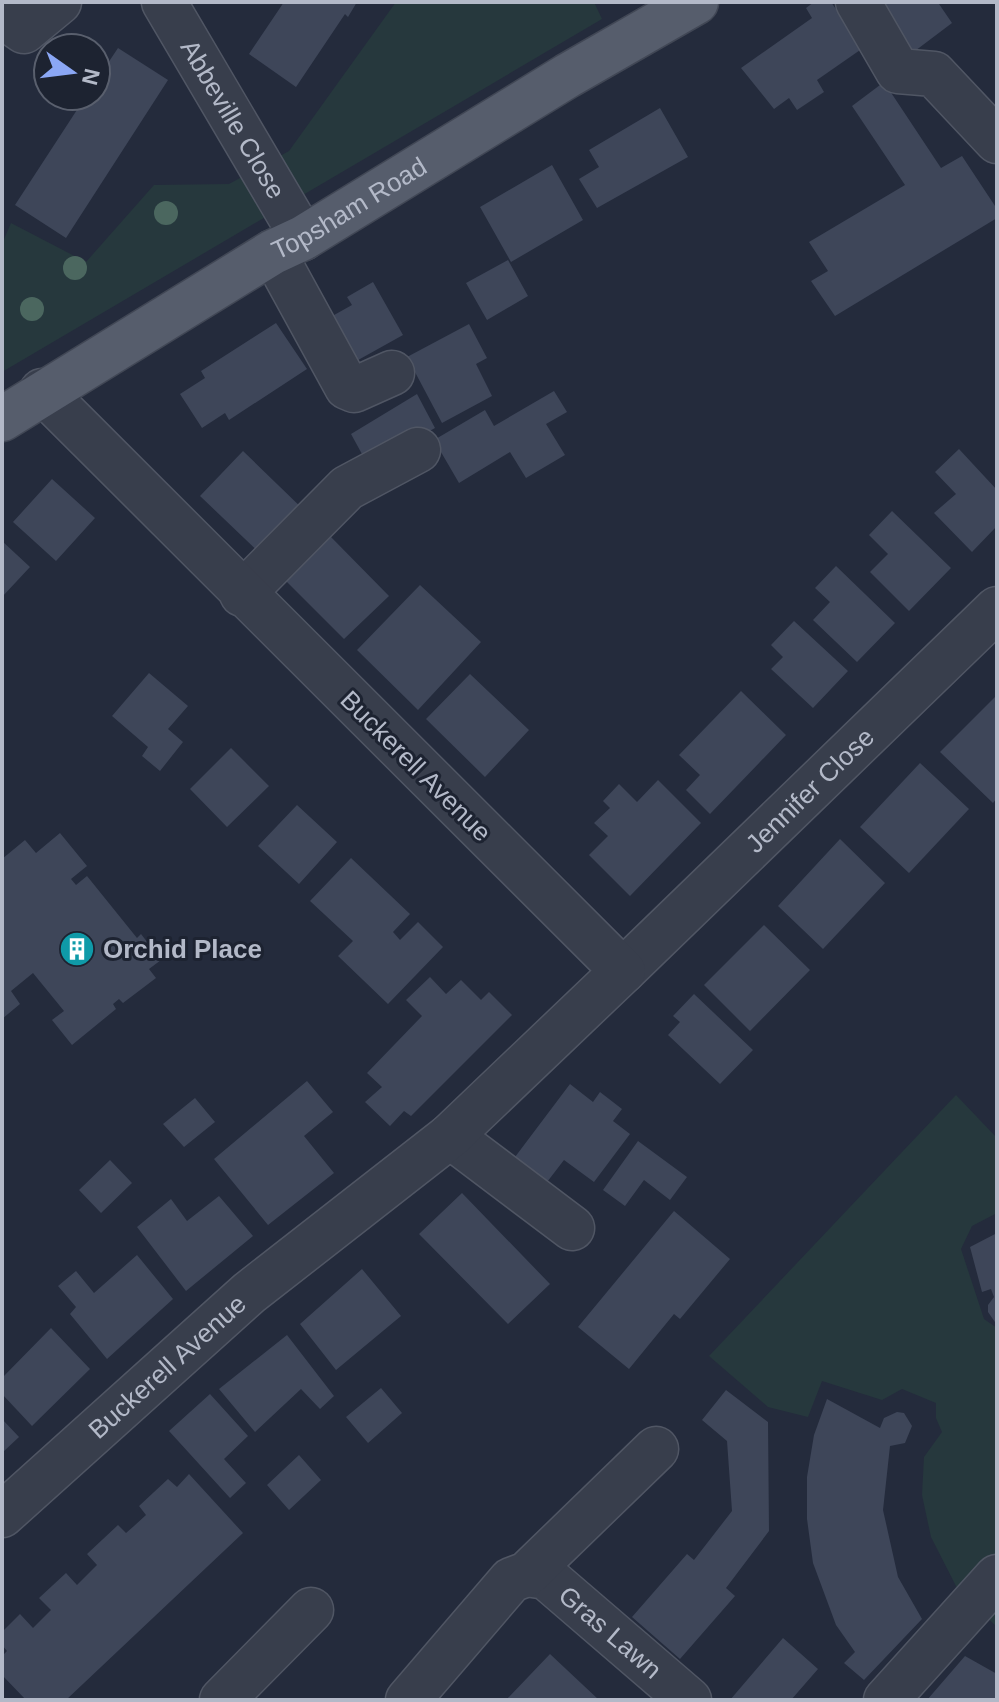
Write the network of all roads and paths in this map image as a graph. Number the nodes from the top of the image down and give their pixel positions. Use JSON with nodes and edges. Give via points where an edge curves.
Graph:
{"nodes":[{"id":1,"x":59,"y":2,"type":"edge"},
{"id":2,"x":164,"y":2,"type":"edge"},
{"id":3,"x":696,"y":2,"type":"edge"},
{"id":4,"x":858,"y":2,"type":"edge"},
{"id":5,"x":2,"y":16,"type":"edge"},
{"id":6,"x":997,"y":141,"type":"edge"},
{"id":7,"x":288,"y":245,"type":"junction"},
{"id":8,"x":392,"y":373,"type":"dead end"},
{"id":9,"x":42,"y":391,"type":"junction"},
{"id":10,"x":2,"y":419,"type":"edge"},
{"id":11,"x":418,"y":450,"type":"dead end"},
{"id":12,"x":242,"y":594,"type":"junction"},
{"id":13,"x":997,"y":609,"type":"edge"},
{"id":14,"x":623,"y":971,"type":"junction"},
{"id":15,"x":450,"y":1136,"type":"junction"},
{"id":16,"x":572,"y":1228,"type":"dead end"},
{"id":17,"x":656,"y":1449,"type":"dead end"},
{"id":18,"x":2,"y":1515,"type":"edge"},
{"id":19,"x":527,"y":1574,"type":"junction"},
{"id":20,"x":997,"y":1577,"type":"edge"},
{"id":21,"x":311,"y":1610,"type":"dead end"},
{"id":22,"x":222,"y":1700,"type":"edge"},
{"id":23,"x":408,"y":1700,"type":"edge"},
{"id":24,"x":689,"y":1700,"type":"edge"},
{"id":25,"x":886,"y":1700,"type":"edge"}],
"edges":[{"from":1,"to":5,"type":"street","via":[[24,31]]},
{"from":2,"to":7,"type":"street","name":"Abbeville Close"},
{"from":3,"to":7,"type":"main road","name":"Topsham Road"},
{"from":4,"to":6,"type":"street","via":[[898,71],[934,74]]},
{"from":7,"to":8,"type":"street","name":"Abbeville Close","via":[[347,387],[354,390]]},
{"from":7,"to":9,"type":"main road","name":"Topsham Road"},
{"from":9,"to":10,"type":"main road","name":"Topsham Road"},
{"from":9,"to":12,"type":"street","name":"Buckerell Avenue"},
{"from":11,"to":12,"type":"street","via":[[347,488]]},
{"from":12,"to":14,"type":"street","name":"Buckerell Avenue"},
{"from":13,"to":14,"type":"street","name":"Jennifer Close"},
{"from":14,"to":15,"type":"street","name":"Buckerell Avenue"},
{"from":15,"to":16,"type":"street"},
{"from":15,"to":18,"type":"street","name":"Buckerell Avenue","via":[[249,1293]]},
{"from":17,"to":19,"type":"street","name":"Gras Lawn"},
{"from":19,"to":23,"type":"street","name":"Gras Lawn","via":[[511,1580]]},
{"from":19,"to":24,"type":"street","name":"Gras Lawn","via":[[546,1577]]},
{"from":20,"to":25,"type":"street"},
{"from":21,"to":22,"type":"street"}]}
